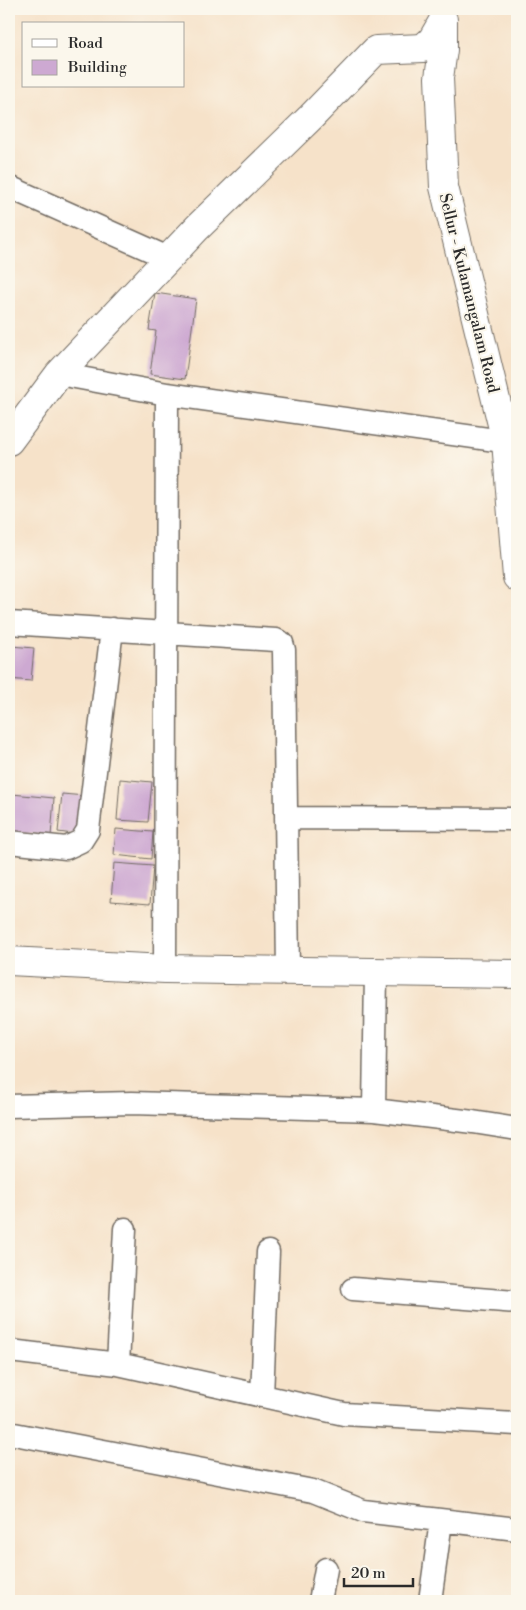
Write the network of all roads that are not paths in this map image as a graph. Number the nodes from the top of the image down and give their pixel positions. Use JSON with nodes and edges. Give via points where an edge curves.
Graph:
{"nodes":[{"id":1,"x":443,"y":15,"type":"edge"},
{"id":2,"x":9,"y":187,"type":"edge"},
{"id":3,"x":168,"y":258,"type":"junction"},
{"id":4,"x":60,"y":374,"type":"junction"},
{"id":5,"x":167,"y":394,"type":"junction"},
{"id":6,"x":9,"y":441,"type":"edge"},
{"id":7,"x":512,"y":442,"type":"edge"},
{"id":8,"x":517,"y":576,"type":"edge"},
{"id":9,"x":9,"y":623,"type":"edge"},
{"id":10,"x":112,"y":629,"type":"junction"},
{"id":11,"x":166,"y":632,"type":"junction"},
{"id":12,"x":286,"y":818,"type":"junction"},
{"id":13,"x":517,"y":818,"type":"edge"},
{"id":14,"x":9,"y":842,"type":"edge"},
{"id":15,"x":9,"y":961,"type":"edge"},
{"id":16,"x":165,"y":968,"type":"junction"},
{"id":17,"x":288,"y":971,"type":"junction"},
{"id":18,"x":376,"y":972,"type":"junction"},
{"id":19,"x":517,"y":974,"type":"edge"},
{"id":20,"x":9,"y":1106,"type":"edge"},
{"id":21,"x":374,"y":1110,"type":"junction"},
{"id":22,"x":517,"y":1129,"type":"edge"},
{"id":23,"x":125,"y":1229,"type":"dead end"},
{"id":24,"x":268,"y":1252,"type":"dead end"},
{"id":25,"x":353,"y":1289,"type":"dead end"},
{"id":26,"x":517,"y":1302,"type":"edge"},
{"id":27,"x":9,"y":1355,"type":"edge"},
{"id":28,"x":118,"y":1364,"type":"junction"},
{"id":29,"x":262,"y":1396,"type":"junction"},
{"id":30,"x":517,"y":1424,"type":"edge"},
{"id":31,"x":9,"y":1433,"type":"edge"},
{"id":32,"x":441,"y":1521,"type":"junction"},
{"id":33,"x":517,"y":1529,"type":"edge"},
{"id":34,"x":326,"y":1569,"type":"dead end"},
{"id":35,"x":320,"y":1601,"type":"edge"},
{"id":36,"x":430,"y":1601,"type":"edge"}],
"edges":[{"from":1,"to":3,"type":"main road","via":[[432,40],[423,48],[376,50]]},
{"from":1,"to":7,"type":"main road","name":"Sellur - Kulamangalam Road","via":[[440,78],[444,187]]},
{"from":2,"to":3,"type":"street"},
{"from":3,"to":4,"type":"main road"},
{"from":4,"to":5,"type":"street"},
{"from":4,"to":6,"type":"main road"},
{"from":5,"to":7,"type":"street"},
{"from":5,"to":11,"type":"street"},
{"from":7,"to":8,"type":"main road","name":"Sellur - Kulamangalam Road"},
{"from":9,"to":10,"type":"street"},
{"from":10,"to":11,"type":"street"},
{"from":10,"to":14,"type":"street","via":[[88,830],[81,841],[66,848]]},
{"from":11,"to":12,"type":"street","via":[[282,643]]},
{"from":11,"to":16,"type":"street"},
{"from":12,"to":13,"type":"street"},
{"from":12,"to":17,"type":"street"},
{"from":15,"to":16,"type":"main road"},
{"from":16,"to":17,"type":"main road"},
{"from":17,"to":18,"type":"main road"},
{"from":18,"to":19,"type":"main road"},
{"from":18,"to":21,"type":"street"},
{"from":20,"to":21,"type":"street","via":[[132,1103]]},
{"from":21,"to":22,"type":"street"},
{"from":23,"to":28,"type":"street"},
{"from":24,"to":29,"type":"street"},
{"from":25,"to":26,"type":"street"},
{"from":27,"to":28,"type":"street"},
{"from":28,"to":29,"type":"street"},
{"from":29,"to":30,"type":"street","via":[[344,1414]]},
{"from":31,"to":32,"type":"street","via":[[313,1491],[363,1511]]},
{"from":32,"to":33,"type":"street"},
{"from":32,"to":36,"type":"street"},
{"from":34,"to":35,"type":"street"}]}
